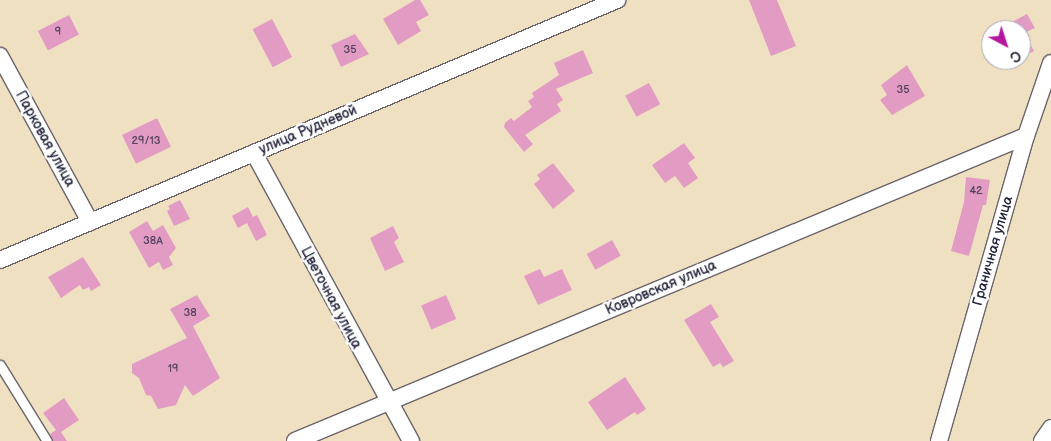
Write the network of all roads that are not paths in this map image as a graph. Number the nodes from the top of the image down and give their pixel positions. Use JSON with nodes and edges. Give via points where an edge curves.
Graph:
{"nodes":[{"id":1,"x":617,"y":0,"type":"edge"},
{"id":2,"x":0,"y":56,"type":"edge"},
{"id":3,"x":1051,"y":63,"type":"edge"},
{"id":4,"x":1026,"y":136,"type":"junction"},
{"id":5,"x":254,"y":153,"type":"junction"},
{"id":6,"x":90,"y":222,"type":"junction"},
{"id":7,"x":0,"y":260,"type":"edge"},
{"id":8,"x":0,"y":365,"type":"edge"},
{"id":9,"x":388,"y":402,"type":"junction"},
{"id":10,"x":1051,"y":428,"type":"edge"},
{"id":11,"x":48,"y":441,"type":"edge"},
{"id":12,"x":295,"y":441,"type":"edge"},
{"id":13,"x":411,"y":441,"type":"edge"},
{"id":14,"x":939,"y":441,"type":"edge"},
{"id":15,"x":1042,"y":441,"type":"edge"}],
"edges":[{"from":1,"to":5,"type":"street","name":"улица Рудневой"},
{"from":2,"to":6,"type":"street","name":"Парковая улица"},
{"from":3,"to":4,"type":"street","name":"Граничная улица"},
{"from":4,"to":9,"type":"street","name":"Ковровская улица"},
{"from":4,"to":14,"type":"street","name":"Граничная улица"},
{"from":5,"to":6,"type":"street","name":"улица Рудневой"},
{"from":5,"to":9,"type":"street","name":"Цветочная улица"},
{"from":6,"to":7,"type":"street","name":"улица Рудневой"},
{"from":8,"to":11,"type":"lane"},
{"from":9,"to":12,"type":"street","name":"Ковровская улица"},
{"from":9,"to":13,"type":"street","name":"Цветочная улица"},
{"from":10,"to":15,"type":"street"}]}
